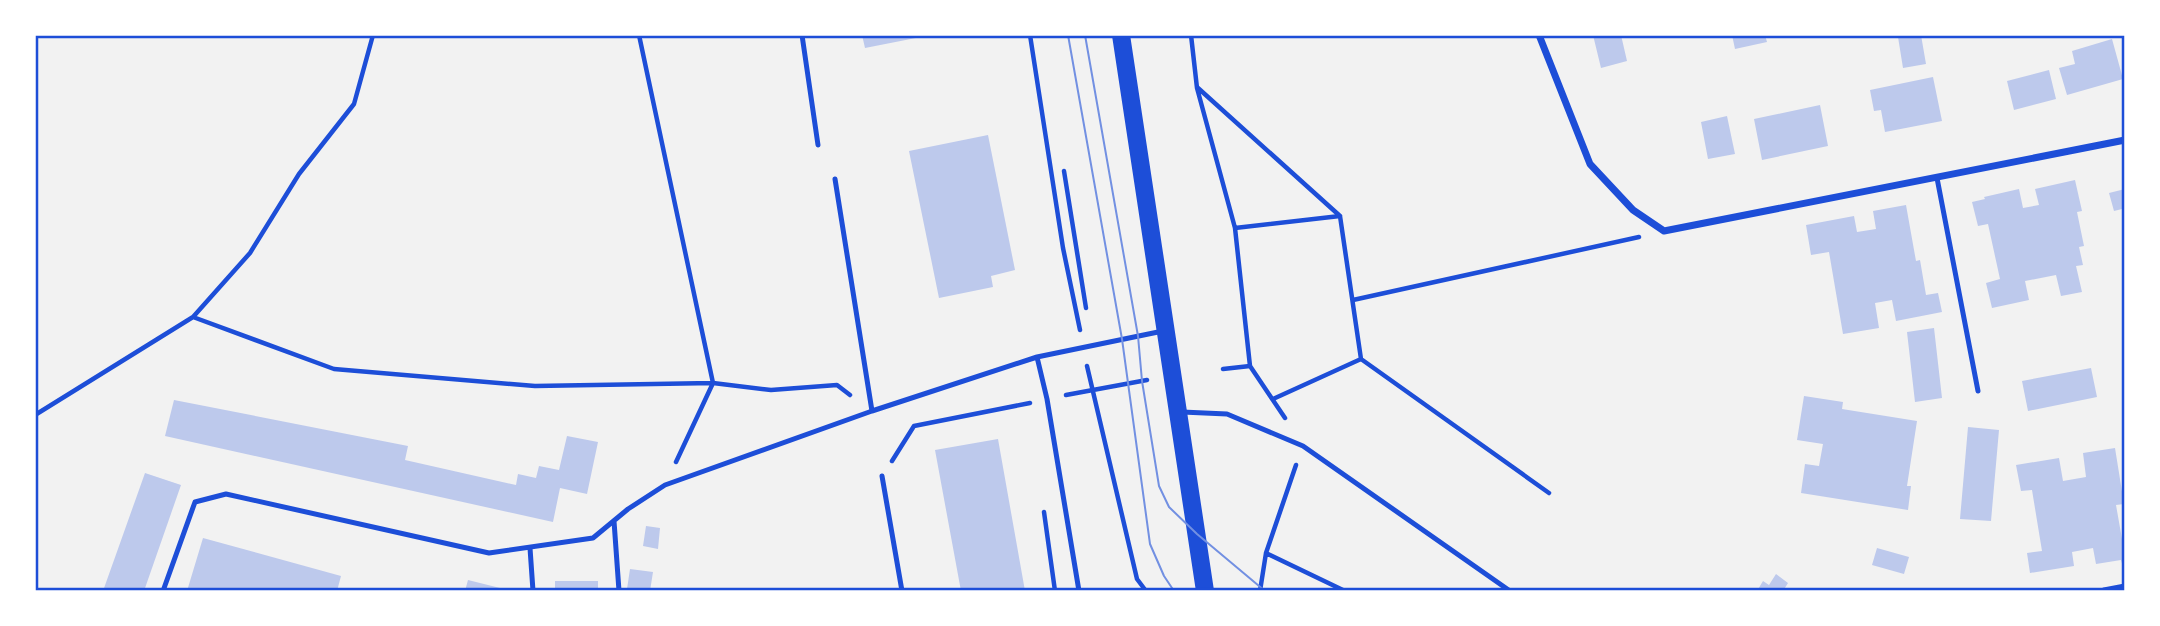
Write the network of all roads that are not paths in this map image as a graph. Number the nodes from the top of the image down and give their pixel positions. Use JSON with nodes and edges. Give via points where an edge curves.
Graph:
{"nodes":[{"id":1,"x":802,"y":35,"type":"edge"},
{"id":2,"x":1121,"y":35,"type":"edge"},
{"id":3,"x":1539,"y":35,"type":"edge"},
{"id":4,"x":2125,"y":141,"type":"edge"},
{"id":5,"x":818,"y":145,"type":"dead end"},
{"id":6,"x":1937,"y":178,"type":"junction"},
{"id":7,"x":835,"y":179,"type":"dead end"},
{"id":8,"x":1166,"y":331,"type":"junction"},
{"id":9,"x":1037,"y":357,"type":"junction"},
{"id":10,"x":1978,"y":391,"type":"dead end"},
{"id":11,"x":872,"y":411,"type":"junction"},
{"id":12,"x":1178,"y":412,"type":"junction"},
{"id":13,"x":882,"y":476,"type":"road end"},
{"id":14,"x":614,"y":521,"type":"junction"},
{"id":15,"x":530,"y":548,"type":"junction"},
{"id":16,"x":2125,"y":587,"type":"edge"},
{"id":17,"x":163,"y":591,"type":"edge"},
{"id":18,"x":533,"y":591,"type":"edge"},
{"id":19,"x":619,"y":591,"type":"edge"},
{"id":20,"x":902,"y":591,"type":"edge"},
{"id":21,"x":1079,"y":591,"type":"edge"},
{"id":22,"x":1205,"y":591,"type":"edge"},
{"id":23,"x":1510,"y":591,"type":"edge"},
{"id":24,"x":2104,"y":591,"type":"edge"}],
"edges":[{"from":1,"to":5,"type":"lane"},
{"from":2,"to":8,"type":"main road"},
{"from":3,"to":6,"type":"street","via":[[1590,164],[1633,210],[1664,232]]},
{"from":4,"to":6,"type":"street"},
{"from":6,"to":10,"type":"lane"},
{"from":7,"to":11,"type":"lane"},
{"from":8,"to":9,"type":"lane"},
{"from":8,"to":12,"type":"main road"},
{"from":9,"to":11,"type":"lane"},
{"from":9,"to":21,"type":"lane"},
{"from":11,"to":14,"type":"lane","via":[[665,485]]},
{"from":12,"to":22,"type":"main road"},
{"from":12,"to":23,"type":"lane","via":[[1227,414],[1303,446]]},
{"from":13,"to":20,"type":"lane"},
{"from":14,"to":15,"type":"lane","via":[[593,538]]},
{"from":14,"to":19,"type":"lane"},
{"from":15,"to":17,"type":"lane","via":[[489,553],[226,494],[195,502]]},
{"from":15,"to":18,"type":"lane"},
{"from":16,"to":24,"type":"street"}]}
